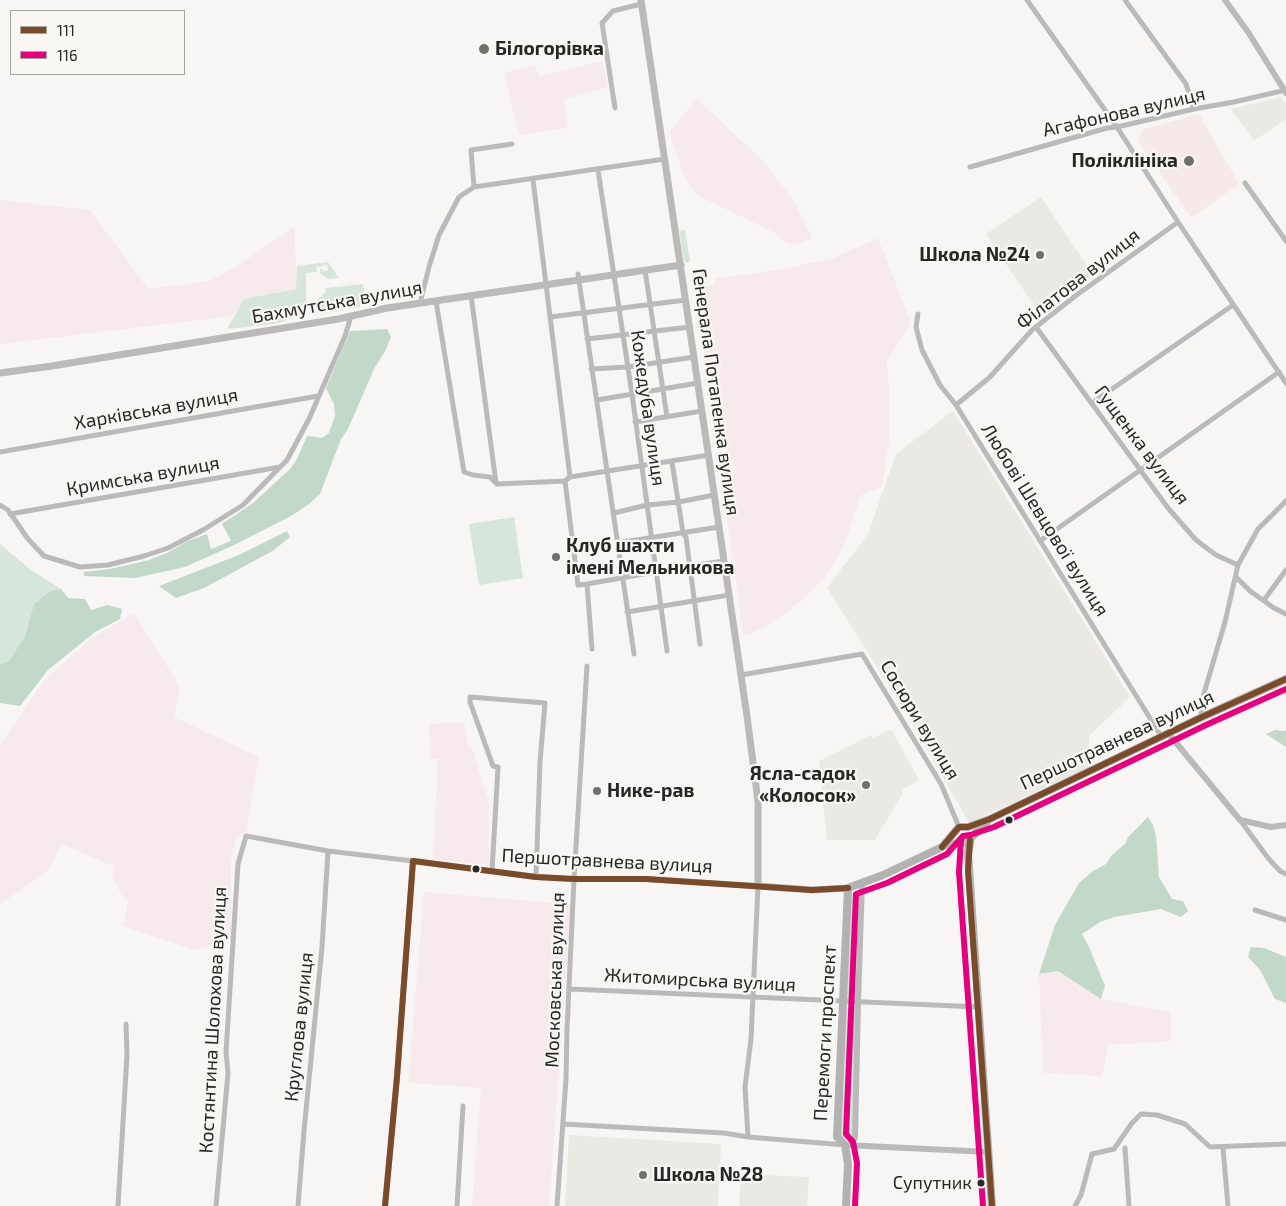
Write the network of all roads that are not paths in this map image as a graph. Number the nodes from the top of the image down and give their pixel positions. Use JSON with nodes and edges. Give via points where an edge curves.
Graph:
{"nodes":[{"id":1,"x":1027,"y":0,"type":"edge"},
{"id":2,"x":1126,"y":0,"type":"edge"},
{"id":3,"x":1225,"y":0,"type":"edge"},
{"id":4,"x":641,"y":2,"type":"edge"},
{"id":5,"x":1285,"y":91,"type":"edge"},
{"id":6,"x":615,"y":108,"type":"dead end"},
{"id":7,"x":1194,"y":109,"type":"junction"},
{"id":8,"x":1117,"y":127,"type":"junction"},
{"id":9,"x":512,"y":144,"type":"dead end"},
{"id":10,"x":665,"y":159,"type":"junction"},
{"id":11,"x":970,"y":167,"type":"dead end"},
{"id":12,"x":598,"y":170,"type":"junction"},
{"id":13,"x":532,"y":180,"type":"junction"},
{"id":14,"x":1245,"y":183,"type":"dead end"},
{"id":15,"x":474,"y":187,"type":"junction"},
{"id":16,"x":1178,"y":222,"type":"junction"},
{"id":17,"x":1286,"y":241,"type":"edge"},
{"id":18,"x":681,"y":265,"type":"junction"},
{"id":19,"x":645,"y":270,"type":"junction"},
{"id":20,"x":614,"y":275,"type":"junction"},
{"id":21,"x":579,"y":277,"type":"junction"},
{"id":22,"x":545,"y":284,"type":"junction"},
{"id":23,"x":471,"y":295,"type":"junction"},
{"id":24,"x":686,"y":300,"type":"junction"},
{"id":25,"x":436,"y":301,"type":"junction"},
{"id":26,"x":420,"y":303,"type":"junction"},
{"id":27,"x":650,"y":305,"type":"junction"},
{"id":28,"x":1233,"y":305,"type":"junction"},
{"id":29,"x":618,"y":309,"type":"junction"},
{"id":30,"x":585,"y":313,"type":"junction"},
{"id":31,"x":918,"y":314,"type":"dead end"},
{"id":32,"x":351,"y":316,"type":"junction"},
{"id":33,"x":550,"y":317,"type":"junction"},
{"id":34,"x":690,"y":327,"type":"junction"},
{"id":35,"x":1036,"y":327,"type":"junction"},
{"id":36,"x":655,"y":332,"type":"junction"},
{"id":37,"x":624,"y":336,"type":"junction"},
{"id":38,"x":587,"y":339,"type":"junction"},
{"id":39,"x":694,"y":357,"type":"junction"},
{"id":40,"x":660,"y":362,"type":"junction"},
{"id":41,"x":628,"y":367,"type":"junction"},
{"id":42,"x":591,"y":369,"type":"junction"},
{"id":43,"x":1279,"y":372,"type":"junction"},
{"id":44,"x":0,"y":373,"type":"edge"},
{"id":45,"x":698,"y":383,"type":"junction"},
{"id":46,"x":1286,"y":383,"type":"edge"},
{"id":47,"x":662,"y":389,"type":"junction"},
{"id":48,"x":632,"y":394,"type":"junction"},
{"id":49,"x":318,"y":396,"type":"junction"},
{"id":50,"x":597,"y":400,"type":"junction"},
{"id":51,"x":1092,"y":403,"type":"junction"},
{"id":52,"x":956,"y":405,"type":"junction"},
{"id":53,"x":702,"y":411,"type":"junction"},
{"id":54,"x":667,"y":417,"type":"junction"},
{"id":55,"x":635,"y":422,"type":"junction"},
{"id":56,"x":0,"y":452,"type":"edge"},
{"id":57,"x":709,"y":455,"type":"junction"},
{"id":58,"x":672,"y":462,"type":"junction"},
{"id":59,"x":641,"y":465,"type":"junction"},
{"id":60,"x":281,"y":467,"type":"junction"},
{"id":61,"x":1141,"y":470,"type":"junction"},
{"id":62,"x":607,"y":472,"type":"junction"},
{"id":63,"x":570,"y":477,"type":"junction"},
{"id":64,"x":565,"y":481,"type":"junction"},
{"id":65,"x":497,"y":484,"type":"junction"},
{"id":66,"x":714,"y":495,"type":"junction"},
{"id":67,"x":678,"y":502,"type":"junction"},
{"id":68,"x":0,"y":505,"type":"edge"},
{"id":69,"x":647,"y":505,"type":"junction"},
{"id":70,"x":1284,"y":505,"type":"edge"},
{"id":71,"x":614,"y":513,"type":"junction"},
{"id":72,"x":10,"y":514,"type":"junction"},
{"id":73,"x":719,"y":527,"type":"junction"},
{"id":74,"x":683,"y":533,"type":"junction"},
{"id":75,"x":651,"y":537,"type":"junction"},
{"id":76,"x":1040,"y":541,"type":"junction"},
{"id":77,"x":618,"y":543,"type":"junction"},
{"id":78,"x":724,"y":561,"type":"junction"},
{"id":79,"x":1238,"y":565,"type":"junction"},
{"id":80,"x":689,"y":566,"type":"junction"},
{"id":81,"x":1286,"y":570,"type":"edge"},
{"id":82,"x":656,"y":572,"type":"junction"},
{"id":83,"x":622,"y":577,"type":"junction"},
{"id":84,"x":1236,"y":577,"type":"junction"},
{"id":85,"x":587,"y":584,"type":"junction"},
{"id":86,"x":729,"y":594,"type":"junction"},
{"id":87,"x":694,"y":600,"type":"junction"},
{"id":88,"x":1264,"y":600,"type":"junction"},
{"id":89,"x":660,"y":607,"type":"junction"},
{"id":90,"x":627,"y":612,"type":"junction"},
{"id":91,"x":1286,"y":614,"type":"edge"},
{"id":92,"x":700,"y":644,"type":"dead end"},
{"id":93,"x":592,"y":649,"type":"dead end"},
{"id":94,"x":667,"y":651,"type":"dead end"},
{"id":95,"x":634,"y":654,"type":"dead end"},
{"id":96,"x":587,"y":666,"type":"dead end"},
{"id":97,"x":744,"y":675,"type":"junction"},
{"id":98,"x":1286,"y":680,"type":"edge"},
{"id":99,"x":1202,"y":717,"type":"junction"},
{"id":100,"x":1165,"y":735,"type":"junction"},
{"id":101,"x":990,"y":819,"type":"junction"},
{"id":102,"x":1240,"y":820,"type":"junction"},
{"id":103,"x":1286,"y":825,"type":"edge"},
{"id":104,"x":961,"y":828,"type":"junction"},
{"id":105,"x":971,"y":839,"type":"junction"},
{"id":106,"x":959,"y":842,"type":"junction"},
{"id":107,"x":942,"y":847,"type":"junction"},
{"id":108,"x":328,"y":850,"type":"junction"},
{"id":109,"x":413,"y":861,"type":"junction"},
{"id":110,"x":492,"y":871,"type":"junction"},
{"id":111,"x":1286,"y":874,"type":"edge"},
{"id":112,"x":536,"y":877,"type":"junction"},
{"id":113,"x":574,"y":880,"type":"junction"},
{"id":114,"x":862,"y":884,"type":"junction"},
{"id":115,"x":758,"y":886,"type":"junction"},
{"id":116,"x":848,"y":888,"type":"junction"},
{"id":117,"x":1255,"y":910,"type":"dead end"},
{"id":118,"x":1286,"y":920,"type":"edge"},
{"id":119,"x":570,"y":989,"type":"junction"},
{"id":120,"x":752,"y":998,"type":"junction"},
{"id":121,"x":843,"y":1002,"type":"junction"},
{"id":122,"x":858,"y":1002,"type":"junction"},
{"id":123,"x":979,"y":1008,"type":"junction"},
{"id":124,"x":126,"y":1024,"type":"dead end"},
{"id":125,"x":463,"y":1106,"type":"dead end"},
{"id":126,"x":563,"y":1124,"type":"junction"},
{"id":127,"x":748,"y":1137,"type":"junction"},
{"id":128,"x":855,"y":1138,"type":"junction"},
{"id":129,"x":1286,"y":1144,"type":"edge"},
{"id":130,"x":845,"y":1145,"type":"junction"},
{"id":131,"x":864,"y":1147,"type":"junction"},
{"id":132,"x":1125,"y":1148,"type":"dead end"},
{"id":133,"x":1223,"y":1148,"type":"junction"},
{"id":134,"x":988,"y":1152,"type":"junction"},
{"id":135,"x":118,"y":1206,"type":"edge"},
{"id":136,"x":216,"y":1206,"type":"edge"},
{"id":137,"x":298,"y":1206,"type":"edge"},
{"id":138,"x":385,"y":1206,"type":"edge"},
{"id":139,"x":457,"y":1206,"type":"edge"},
{"id":140,"x":557,"y":1206,"type":"edge"},
{"id":141,"x":846,"y":1206,"type":"edge"},
{"id":142,"x":992,"y":1206,"type":"edge"},
{"id":143,"x":1075,"y":1206,"type":"edge"},
{"id":144,"x":1129,"y":1206,"type":"edge"},
{"id":145,"x":1228,"y":1206,"type":"edge"}],
"edges":[{"from":1,"to":8,"type":"street"},
{"from":2,"to":7,"type":"street","via":[[1186,84]]},
{"from":3,"to":5,"type":"street"},
{"from":4,"to":6,"type":"street","via":[[613,11],[602,24]]},
{"from":4,"to":10,"type":"main road","name":"Генерала Потапенка вулиця"},
{"from":5,"to":7,"type":"street","name":"Агафонова вулиця"},
{"from":7,"to":8,"type":"street","name":"Агафонова вулиця"},
{"from":8,"to":11,"type":"street","name":"Агафонова вулиця"},
{"from":8,"to":16,"type":"street"},
{"from":9,"to":15,"type":"street","via":[[471,150]]},
{"from":10,"to":12,"type":"street"},
{"from":10,"to":18,"type":"main road","name":"Генерала Потапенка вулиця"},
{"from":12,"to":13,"type":"street"},
{"from":12,"to":20,"type":"street","name":"Кожедуба вулиця"},
{"from":13,"to":15,"type":"street"},
{"from":13,"to":22,"type":"street"},
{"from":14,"to":17,"type":"street"},
{"from":15,"to":26,"type":"street","via":[[459,197],[439,235]]},
{"from":16,"to":28,"type":"street"},
{"from":16,"to":35,"type":"street","name":"Філатова вулиця"},
{"from":18,"to":19,"type":"main road","name":"Бахмутська вулиця"},
{"from":18,"to":24,"type":"main road","name":"Генерала Потапенка вулиця"},
{"from":19,"to":20,"type":"main road","name":"Бахмутська вулиця"},
{"from":19,"to":27,"type":"street","name":"Кожедуба вулиця"},
{"from":20,"to":21,"type":"main road","name":"Бахмутська вулиця"},
{"from":20,"to":29,"type":"street","name":"Кожедуба вулиця"},
{"from":21,"to":22,"type":"main road","name":"Бахмутська вулиця"},
{"from":21,"to":30,"type":"street"},
{"from":22,"to":23,"type":"main road","name":"Бахмутська вулиця"},
{"from":22,"to":33,"type":"street"},
{"from":23,"to":25,"type":"main road","name":"Бахмутська вулиця"},
{"from":23,"to":65,"type":"street"},
{"from":24,"to":27,"type":"street"},
{"from":24,"to":34,"type":"main road","name":"Генерала Потапенка вулиця"},
{"from":25,"to":26,"type":"main road","name":"Бахмутська вулиця"},
{"from":25,"to":65,"type":"street","via":[[464,472],[490,477]]},
{"from":26,"to":32,"type":"main road","name":"Бахмутська вулиця"},
{"from":27,"to":29,"type":"street"},
{"from":27,"to":36,"type":"street","name":"Кожедуба вулиця"},
{"from":28,"to":43,"type":"street"},
{"from":28,"to":51,"type":"street"},
{"from":29,"to":30,"type":"street"},
{"from":29,"to":37,"type":"street","name":"Кожедуба вулиця"},
{"from":30,"to":33,"type":"street"},
{"from":30,"to":38,"type":"street"},
{"from":31,"to":52,"type":"street","name":"Любові Шевцової вулиця","via":[[916,327],[922,350],[940,385]]},
{"from":32,"to":44,"type":"main road","name":"Бахмутська вулиця"},
{"from":32,"to":49,"type":"street"},
{"from":33,"to":63,"type":"street"},
{"from":34,"to":36,"type":"street"},
{"from":34,"to":39,"type":"main road","name":"Генерала Потапенка вулиця"},
{"from":35,"to":51,"type":"street","name":"Гущенка вулиця"},
{"from":35,"to":52,"type":"street","name":"Філатова вулиця","via":[[990,377]]},
{"from":36,"to":37,"type":"street"},
{"from":36,"to":40,"type":"street","name":"Кожедуба вулиця"},
{"from":37,"to":38,"type":"street"},
{"from":37,"to":41,"type":"street","name":"Кожедуба вулиця"},
{"from":38,"to":42,"type":"street"},
{"from":39,"to":40,"type":"street"},
{"from":39,"to":45,"type":"main road","name":"Генерала Потапенка вулиця"},
{"from":40,"to":41,"type":"street"},
{"from":40,"to":47,"type":"street","name":"Кожедуба вулиця"},
{"from":41,"to":42,"type":"street"},
{"from":41,"to":48,"type":"street","name":"Кожедуба вулиця"},
{"from":42,"to":50,"type":"street"},
{"from":43,"to":46,"type":"street"},
{"from":43,"to":61,"type":"street"},
{"from":45,"to":47,"type":"street"},
{"from":45,"to":53,"type":"main road","name":"Генерала Потапенка вулиця"},
{"from":47,"to":48,"type":"street"},
{"from":47,"to":54,"type":"street","name":"Кожедуба вулиця"},
{"from":48,"to":50,"type":"street"},
{"from":48,"to":55,"type":"street","name":"Кожедуба вулиця"},
{"from":49,"to":56,"type":"street","name":"Харківська вулиця"},
{"from":49,"to":60,"type":"street","via":[[300,438]]},
{"from":50,"to":62,"type":"street"},
{"from":51,"to":61,"type":"street","name":"Гущенка вулиця"},
{"from":52,"to":76,"type":"street","name":"Любові Шевцової вулиця"},
{"from":53,"to":54,"type":"street"},
{"from":53,"to":57,"type":"main road","name":"Генерала Потапенка вулиця"},
{"from":54,"to":55,"type":"street"},
{"from":55,"to":59,"type":"street","name":"Кожедуба вулиця"},
{"from":57,"to":58,"type":"street"},
{"from":57,"to":66,"type":"main road","name":"Генерала Потапенка вулиця"},
{"from":58,"to":59,"type":"street"},
{"from":58,"to":67,"type":"street","name":"Кожедуба вулиця"},
{"from":59,"to":62,"type":"street"},
{"from":59,"to":69,"type":"street","name":"Кожедуба вулиця"},
{"from":60,"to":72,"type":"street","name":"Кримська вулиця"},
{"from":60,"to":72,"type":"street","via":[[243,505],[204,530],[168,548],[108,565],[80,567],[44,556]]},
{"from":61,"to":76,"type":"street"},
{"from":61,"to":79,"type":"street","name":"Гущенка вулиця","via":[[1196,540],[1216,556]]},
{"from":62,"to":63,"type":"street"},
{"from":62,"to":71,"type":"street"},
{"from":63,"to":64,"type":"street"},
{"from":64,"to":65,"type":"street"},
{"from":64,"to":85,"type":"street","via":[[578,585]]},
{"from":66,"to":67,"type":"street"},
{"from":66,"to":73,"type":"main road","name":"Генерала Потапенка вулиця"},
{"from":67,"to":69,"type":"street"},
{"from":67,"to":74,"type":"street","name":"Кожедуба вулиця"},
{"from":68,"to":72,"type":"street"},
{"from":69,"to":71,"type":"street"},
{"from":69,"to":75,"type":"street","name":"Кожедуба вулиця"},
{"from":70,"to":79,"type":"street","via":[[1258,529]]},
{"from":71,"to":77,"type":"street"},
{"from":73,"to":74,"type":"street"},
{"from":73,"to":78,"type":"main road","name":"Генерала Потапенка вулиця"},
{"from":74,"to":75,"type":"street"},
{"from":74,"to":80,"type":"street","name":"Кожедуба вулиця"},
{"from":75,"to":77,"type":"street"},
{"from":75,"to":82,"type":"street","name":"Кожедуба вулиця"},
{"from":76,"to":100,"type":"street","name":"Любові Шевцової вулиця"},
{"from":77,"to":83,"type":"street"},
{"from":78,"to":80,"type":"street"},
{"from":78,"to":86,"type":"main road","name":"Генерала Потапенка вулиця"},
{"from":79,"to":84,"type":"street"},
{"from":80,"to":82,"type":"street"},
{"from":80,"to":87,"type":"street","name":"Кожедуба вулиця"},
{"from":81,"to":88,"type":"street"},
{"from":82,"to":83,"type":"street"},
{"from":82,"to":89,"type":"street","name":"Кожедуба вулиця"},
{"from":83,"to":85,"type":"street"},
{"from":83,"to":90,"type":"street"},
{"from":84,"to":88,"type":"street"},
{"from":84,"to":99,"type":"street","via":[[1200,707]]},
{"from":85,"to":93,"type":"street"},
{"from":86,"to":87,"type":"street"},
{"from":86,"to":97,"type":"main road","name":"Генерала Потапенка вулиця"},
{"from":87,"to":89,"type":"street"},
{"from":87,"to":92,"type":"street","name":"Кожедуба вулиця"},
{"from":88,"to":91,"type":"street"},
{"from":89,"to":90,"type":"street"},
{"from":89,"to":94,"type":"street","name":"Кожедуба вулиця"},
{"from":90,"to":95,"type":"street"},
{"from":96,"to":113,"type":"street","name":"Московська вулиця"},
{"from":97,"to":104,"type":"street","name":"Сосюри вулиця","via":[[862,654],[941,784]]},
{"from":97,"to":115,"type":"main road","name":"Генерала Потапенка вулиця","via":[[758,801]]},
{"from":98,"to":99,"type":"main road","name":"Першотравнева вулиця"},
{"from":99,"to":100,"type":"main road","name":"Першотравнева вулиця"},
{"from":100,"to":101,"type":"main road","name":"Першотравнева вулиця"},
{"from":100,"to":102,"type":"street","name":"Любові Шевцової вулиця"},
{"from":101,"to":104,"type":"main road","name":"Першотравнева вулиця"},
{"from":101,"to":105,"type":"main road","name":"Першотравнева вулиця"},
{"from":102,"to":103,"type":"street","via":[[1271,827]]},
{"from":102,"to":111,"type":"street","name":"Любові Шевцової вулиця","via":[[1268,858]]},
{"from":104,"to":105,"type":"main road","via":[[972,832]]},
{"from":104,"to":106,"type":"main road","via":[[955,836]]},
{"from":104,"to":107,"type":"main road","name":"Першотравнева вулиця"},
{"from":105,"to":106,"type":"main road"},
{"from":105,"to":123,"type":"main road","via":[[968,871]]},
{"from":106,"to":107,"type":"main road","name":"Першотравнева вулиця"},
{"from":107,"to":114,"type":"main road","name":"Першотравнева вулиця"},
{"from":108,"to":109,"type":"street"},
{"from":108,"to":136,"type":"street","name":"Костянтина Шолохова вулиця","via":[[246,836],[238,864],[226,1052],[228,1073]]},
{"from":108,"to":137,"type":"street","name":"Круглова вулиця"},
{"from":109,"to":110,"type":"street","name":"Першотравнева вулиця"},
{"from":109,"to":138,"type":"street"},
{"from":110,"to":112,"type":"street","name":"Першотравнева вулиця"},
{"from":110,"to":112,"type":"street","via":[[498,767],[493,766],[470,697],[546,703],[540,762]]},
{"from":112,"to":113,"type":"street","name":"Першотравнева вулиця"},
{"from":113,"to":115,"type":"street","name":"Першотравнева вулиця"},
{"from":113,"to":119,"type":"street","name":"Московська вулиця"},
{"from":114,"to":116,"type":"main road","name":"Першотравнева вулиця"},
{"from":114,"to":122,"type":"street","name":"Перемоги проспект"},
{"from":115,"to":116,"type":"main road","name":"Першотравнева вулиця","via":[[812,890]]},
{"from":115,"to":120,"type":"street","name":"Генерала Потапенка вулиця"},
{"from":116,"to":121,"type":"main road","name":"Перемоги проспект"},
{"from":117,"to":118,"type":"street"},
{"from":119,"to":120,"type":"street","name":"Житомирська вулиця"},
{"from":119,"to":126,"type":"street","name":"Московська вулиця"},
{"from":120,"to":121,"type":"street","name":"Житомирська вулиця"},
{"from":120,"to":127,"type":"street","name":"Генерала Потапенка вулиця","via":[[745,1086]]},
{"from":121,"to":122,"type":"street","name":"Житомирська вулиця"},
{"from":121,"to":130,"type":"main road","name":"Перемоги проспект","via":[[837,1137]]},
{"from":122,"to":123,"type":"street","name":"Житомирська вулиця"},
{"from":122,"to":128,"type":"street","name":"Перемоги проспект"},
{"from":123,"to":134,"type":"main road"},
{"from":124,"to":135,"type":"street"},
{"from":125,"to":139,"type":"street"},
{"from":126,"to":127,"type":"street"},
{"from":126,"to":140,"type":"street","name":"Московська вулиця"},
{"from":127,"to":130,"type":"street"},
{"from":128,"to":130,"type":"street"},
{"from":128,"to":131,"type":"street"},
{"from":129,"to":133,"type":"street"},
{"from":130,"to":131,"type":"street"},
{"from":130,"to":141,"type":"main road","name":"Перемоги проспект","via":[[848,1164]]},
{"from":131,"to":134,"type":"street"},
{"from":132,"to":144,"type":"street"},
{"from":133,"to":143,"type":"street","via":[[1210,1147],[1185,1124],[1157,1115],[1141,1114],[1114,1150],[1092,1154]]},
{"from":133,"to":145,"type":"street"},
{"from":134,"to":142,"type":"main road"}]}
